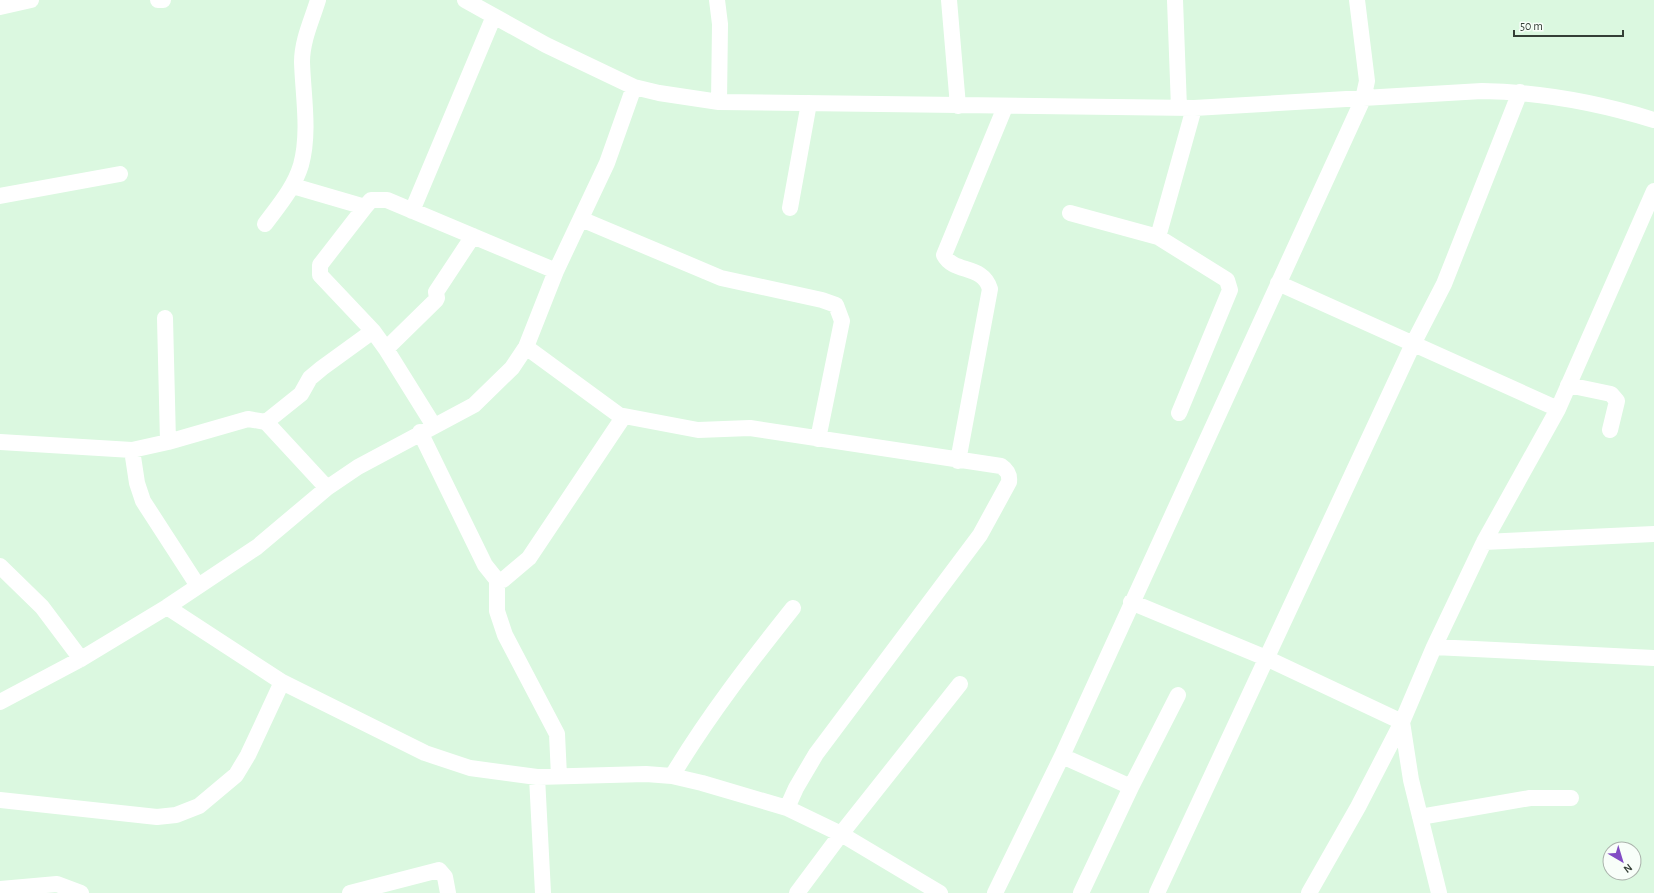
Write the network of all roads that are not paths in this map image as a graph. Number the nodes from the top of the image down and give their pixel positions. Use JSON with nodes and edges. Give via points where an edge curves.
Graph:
{"nodes":[{"id":1,"x":31,"y":0,"type":"edge"},
{"id":2,"x":158,"y":0,"type":"edge"},
{"id":3,"x":163,"y":0,"type":"edge"},
{"id":4,"x":318,"y":0,"type":"edge"},
{"id":5,"x":465,"y":0,"type":"edge"},
{"id":6,"x":717,"y":0,"type":"edge"},
{"id":7,"x":949,"y":0,"type":"edge"},
{"id":8,"x":1175,"y":0,"type":"edge"},
{"id":9,"x":1357,"y":0,"type":"edge"},
{"id":10,"x":0,"y":7,"type":"edge"},
{"id":11,"x":494,"y":16,"type":"junction"},
{"id":12,"x":634,"y":87,"type":"junction"},
{"id":13,"x":1520,"y":92,"type":"junction"},
{"id":14,"x":1363,"y":99,"type":"junction"},
{"id":15,"x":719,"y":102,"type":"junction"},
{"id":16,"x":809,"y":103,"type":"junction"},
{"id":17,"x":958,"y":106,"type":"junction"},
{"id":18,"x":1005,"y":107,"type":"junction"},
{"id":19,"x":1186,"y":108,"type":"junction"},
{"id":20,"x":1654,"y":120,"type":"edge"},
{"id":21,"x":120,"y":174,"type":"dead end"},
{"id":22,"x":293,"y":186,"type":"junction"},
{"id":23,"x":1654,"y":191,"type":"edge"},
{"id":24,"x":0,"y":196,"type":"edge"},
{"id":25,"x":365,"y":206,"type":"junction"},
{"id":26,"x":790,"y":208,"type":"dead end"},
{"id":27,"x":412,"y":211,"type":"junction"},
{"id":28,"x":1070,"y":213,"type":"dead end"},
{"id":29,"x":581,"y":219,"type":"junction"},
{"id":30,"x":265,"y":224,"type":"dead end"},
{"id":31,"x":473,"y":236,"type":"junction"},
{"id":32,"x":1158,"y":238,"type":"junction"},
{"id":33,"x":556,"y":271,"type":"junction"},
{"id":34,"x":1278,"y":283,"type":"junction"},
{"id":35,"x":165,"y":318,"type":"dead end"},
{"id":36,"x":373,"y":331,"type":"junction"},
{"id":37,"x":1413,"y":344,"type":"junction"},
{"id":38,"x":526,"y":347,"type":"junction"},
{"id":39,"x":386,"y":348,"type":"junction"},
{"id":40,"x":1568,"y":385,"type":"junction"},
{"id":41,"x":1558,"y":409,"type":"junction"},
{"id":42,"x":1179,"y":413,"type":"dead end"},
{"id":43,"x":623,"y":418,"type":"junction"},
{"id":44,"x":266,"y":422,"type":"junction"},
{"id":45,"x":427,"y":429,"type":"junction"},
{"id":46,"x":1610,"y":430,"type":"dead end"},
{"id":47,"x":818,"y":439,"type":"junction"},
{"id":48,"x":0,"y":442,"type":"edge"},
{"id":49,"x":168,"y":442,"type":"junction"},
{"id":50,"x":132,"y":450,"type":"junction"},
{"id":51,"x":958,"y":460,"type":"junction"},
{"id":52,"x":327,"y":488,"type":"junction"},
{"id":53,"x":1654,"y":534,"type":"edge"},
{"id":54,"x":1484,"y":542,"type":"junction"},
{"id":55,"x":0,"y":566,"type":"edge"},
{"id":56,"x":497,"y":580,"type":"junction"},
{"id":57,"x":198,"y":586,"type":"junction"},
{"id":58,"x":1131,"y":602,"type":"junction"},
{"id":59,"x":167,"y":608,"type":"junction"},
{"id":60,"x":793,"y":608,"type":"dead end"},
{"id":61,"x":1434,"y":647,"type":"junction"},
{"id":62,"x":1266,"y":658,"type":"junction"},
{"id":63,"x":1654,"y":658,"type":"edge"},
{"id":64,"x":81,"y":659,"type":"junction"},
{"id":65,"x":282,"y":682,"type":"junction"},
{"id":66,"x":960,"y":684,"type":"dead end"},
{"id":67,"x":1178,"y":695,"type":"dead end"},
{"id":68,"x":0,"y":702,"type":"edge"},
{"id":69,"x":1402,"y":722,"type":"junction"},
{"id":70,"x":1062,"y":756,"type":"junction"},
{"id":71,"x":559,"y":776,"type":"junction"},
{"id":72,"x":672,"y":776,"type":"junction"},
{"id":73,"x":538,"y":777,"type":"junction"},
{"id":74,"x":1131,"y":787,"type":"junction"},
{"id":75,"x":1571,"y":798,"type":"dead end"},
{"id":76,"x":0,"y":800,"type":"edge"},
{"id":77,"x":787,"y":808,"type":"junction"},
{"id":78,"x":1420,"y":817,"type":"junction"},
{"id":79,"x":841,"y":834,"type":"junction"},
{"id":80,"x":0,"y":889,"type":"edge"},
{"id":81,"x":81,"y":893,"type":"edge"},
{"id":82,"x":350,"y":893,"type":"edge"},
{"id":83,"x":448,"y":893,"type":"edge"},
{"id":84,"x":543,"y":893,"type":"edge"},
{"id":85,"x":798,"y":893,"type":"edge"},
{"id":86,"x":940,"y":893,"type":"edge"},
{"id":87,"x":995,"y":893,"type":"edge"},
{"id":88,"x":1081,"y":893,"type":"edge"},
{"id":89,"x":1157,"y":893,"type":"edge"},
{"id":90,"x":1309,"y":893,"type":"edge"},
{"id":91,"x":1439,"y":893,"type":"edge"}],
"edges":[{"from":1,"to":10,"type":"street"},
{"from":2,"to":3,"type":"street"},
{"from":4,"to":22,"type":"street","via":[[305,40],[302,60],[305,132],[301,164]]},
{"from":5,"to":11,"type":"street"},
{"from":6,"to":15,"type":"street","via":[[720,24]]},
{"from":7,"to":17,"type":"street"},
{"from":8,"to":19,"type":"street"},
{"from":9,"to":14,"type":"street","via":[[1367,81]]},
{"from":11,"to":12,"type":"street","via":[[546,45]]},
{"from":11,"to":27,"type":"street"},
{"from":12,"to":15,"type":"street"},
{"from":12,"to":29,"type":"street","via":[[607,163]]},
{"from":13,"to":14,"type":"street","via":[[1482,91]]},
{"from":13,"to":20,"type":"street","via":[[1627,112]]},
{"from":13,"to":37,"type":"street","via":[[1444,284]]},
{"from":14,"to":19,"type":"street"},
{"from":14,"to":34,"type":"street"},
{"from":15,"to":16,"type":"street"},
{"from":16,"to":17,"type":"street"},
{"from":16,"to":26,"type":"street"},
{"from":17,"to":18,"type":"street"},
{"from":18,"to":19,"type":"street"},
{"from":18,"to":51,"type":"street","via":[[944,255],[949,262],[982,275],[988,281],[990,289]]},
{"from":19,"to":32,"type":"street"},
{"from":21,"to":24,"type":"street"},
{"from":22,"to":25,"type":"street"},
{"from":22,"to":30,"type":"street"},
{"from":23,"to":40,"type":"street"},
{"from":25,"to":27,"type":"street","via":[[378,198]]},
{"from":25,"to":36,"type":"street","via":[[320,265],[319,271]]},
{"from":27,"to":31,"type":"street"},
{"from":28,"to":32,"type":"street"},
{"from":29,"to":33,"type":"street"},
{"from":29,"to":47,"type":"street","via":[[721,278],[836,305],[842,321]]},
{"from":31,"to":33,"type":"street"},
{"from":31,"to":39,"type":"street","via":[[436,292],[436,300]]},
{"from":32,"to":42,"type":"street","via":[[1219,274],[1227,280],[1230,290]]},
{"from":33,"to":38,"type":"street"},
{"from":34,"to":37,"type":"street"},
{"from":34,"to":58,"type":"street"},
{"from":35,"to":49,"type":"street"},
{"from":36,"to":39,"type":"street"},
{"from":36,"to":44,"type":"street","via":[[310,378],[300,394]]},
{"from":37,"to":41,"type":"street"},
{"from":37,"to":62,"type":"street"},
{"from":38,"to":43,"type":"street"},
{"from":38,"to":45,"type":"street","via":[[512,368],[474,405]]},
{"from":39,"to":45,"type":"street"},
{"from":40,"to":41,"type":"street"},
{"from":40,"to":46,"type":"street","via":[[1615,397],[1617,401]]},
{"from":41,"to":54,"type":"street"},
{"from":43,"to":47,"type":"street","via":[[627,416],[698,430],[750,428]]},
{"from":43,"to":56,"type":"street","via":[[529,558],[509,576]]},
{"from":44,"to":49,"type":"street","via":[[248,418]]},
{"from":44,"to":52,"type":"street"},
{"from":45,"to":52,"type":"street","via":[[358,467]]},
{"from":45,"to":56,"type":"street","via":[[485,565]]},
{"from":47,"to":51,"type":"street"},
{"from":48,"to":50,"type":"street"},
{"from":49,"to":50,"type":"street"},
{"from":50,"to":57,"type":"street","via":[[137,484],[143,501]]},
{"from":51,"to":77,"type":"street","via":[[1001,466],[1007,470],[1009,482],[980,535],[816,754]]},
{"from":52,"to":57,"type":"street","via":[[257,547]]},
{"from":53,"to":54,"type":"street"},
{"from":54,"to":61,"type":"street"},
{"from":55,"to":64,"type":"street","via":[[42,607]]},
{"from":56,"to":71,"type":"street","via":[[497,611],[505,635],[557,734]]},
{"from":57,"to":59,"type":"street"},
{"from":58,"to":62,"type":"street"},
{"from":58,"to":70,"type":"street"},
{"from":59,"to":64,"type":"street"},
{"from":59,"to":65,"type":"street"},
{"from":60,"to":72,"type":"street","via":[[730,688]]},
{"from":61,"to":63,"type":"street"},
{"from":61,"to":69,"type":"street"},
{"from":62,"to":69,"type":"street"},
{"from":62,"to":89,"type":"street"},
{"from":64,"to":68,"type":"street"},
{"from":65,"to":73,"type":"street","via":[[425,752],[470,768]]},
{"from":65,"to":76,"type":"street","via":[[236,775],[199,806],[176,815],[157,817]]},
{"from":66,"to":79,"type":"street"},
{"from":67,"to":74,"type":"street"},
{"from":69,"to":78,"type":"street"},
{"from":69,"to":90,"type":"street","via":[[1358,808]]},
{"from":70,"to":74,"type":"street"},
{"from":70,"to":87,"type":"street"},
{"from":71,"to":72,"type":"street"},
{"from":71,"to":73,"type":"street"},
{"from":72,"to":77,"type":"street"},
{"from":73,"to":84,"type":"street"},
{"from":74,"to":88,"type":"street"},
{"from":75,"to":78,"type":"street","via":[[1530,798]]},
{"from":77,"to":79,"type":"street"},
{"from":78,"to":91,"type":"street"},
{"from":79,"to":85,"type":"street"},
{"from":79,"to":86,"type":"street"},
{"from":80,"to":81,"type":"street","via":[[57,884]]},
{"from":82,"to":83,"type":"street","via":[[439,870],[445,876]]}]}
